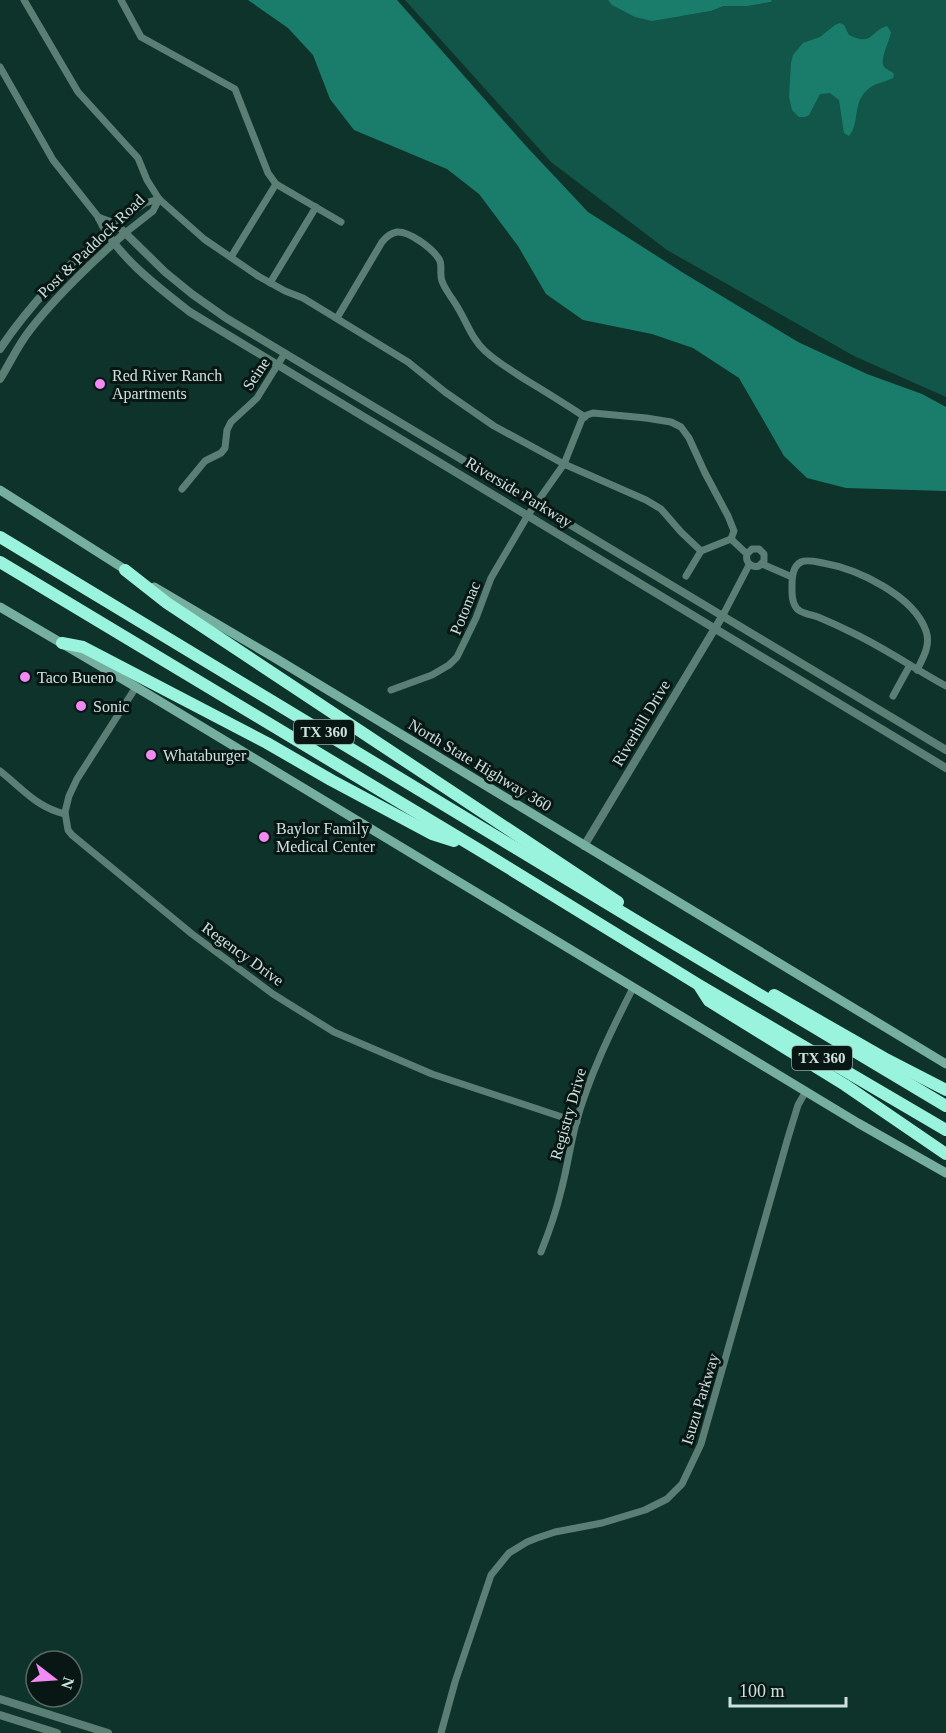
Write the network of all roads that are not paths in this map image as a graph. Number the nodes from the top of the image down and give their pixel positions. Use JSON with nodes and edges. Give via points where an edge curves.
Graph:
{"nodes":[{"id":1,"x":24,"y":0,"type":"edge"},
{"id":2,"x":121,"y":0,"type":"edge"},
{"id":3,"x":0,"y":67,"type":"edge"},
{"id":4,"x":276,"y":184,"type":"junction"},
{"id":5,"x":159,"y":199,"type":"junction"},
{"id":6,"x":316,"y":207,"type":"junction"},
{"id":7,"x":99,"y":218,"type":"junction"},
{"id":8,"x":341,"y":222,"type":"dead end"},
{"id":9,"x":116,"y":224,"type":"junction"},
{"id":10,"x":106,"y":232,"type":"junction"},
{"id":11,"x":125,"y":233,"type":"junction"},
{"id":12,"x":115,"y":242,"type":"junction"},
{"id":13,"x":231,"y":257,"type":"junction"},
{"id":14,"x":270,"y":283,"type":"junction"},
{"id":15,"x":337,"y":318,"type":"junction"},
{"id":16,"x":10,"y":335,"type":"junction"},
{"id":17,"x":23,"y":340,"type":"junction"},
{"id":18,"x":0,"y":349,"type":"edge"},
{"id":19,"x":285,"y":353,"type":"junction"},
{"id":20,"x":279,"y":364,"type":"junction"},
{"id":21,"x":0,"y":378,"type":"edge"},
{"id":22,"x":585,"y":417,"type":"junction"},
{"id":23,"x":564,"y":464,"type":"junction"},
{"id":24,"x":182,"y":489,"type":"dead end"},
{"id":25,"x":0,"y":490,"type":"edge"},
{"id":26,"x":536,"y":504,"type":"junction"},
{"id":27,"x":528,"y":515,"type":"junction"},
{"id":28,"x":0,"y":537,"type":"edge"},
{"id":29,"x":731,"y":539,"type":"junction"},
{"id":30,"x":701,"y":551,"type":"junction"},
{"id":31,"x":747,"y":554,"type":"junction"},
{"id":32,"x":0,"y":562,"type":"edge"},
{"id":33,"x":762,"y":564,"type":"junction"},
{"id":34,"x":749,"y":565,"type":"junction"},
{"id":35,"x":126,"y":570,"type":"junction"},
{"id":36,"x":686,"y":576,"type":"dead end"},
{"id":37,"x":792,"y":578,"type":"junction"},
{"id":38,"x":0,"y":607,"type":"edge"},
{"id":39,"x":723,"y":615,"type":"junction"},
{"id":40,"x":716,"y":628,"type":"junction"},
{"id":41,"x":62,"y":644,"type":"junction"},
{"id":42,"x":910,"y":665,"type":"junction"},
{"id":43,"x":917,"y":670,"type":"junction"},
{"id":44,"x":946,"y":686,"type":"edge"},
{"id":45,"x":136,"y":687,"type":"junction"},
{"id":46,"x":391,"y":690,"type":"dead end"},
{"id":47,"x":892,"y":696,"type":"dead end"},
{"id":48,"x":946,"y":750,"type":"edge"},
{"id":49,"x":946,"y":768,"type":"edge"},
{"id":50,"x":0,"y":771,"type":"edge"},
{"id":51,"x":66,"y":814,"type":"junction"},
{"id":52,"x":584,"y":846,"type":"junction"},
{"id":53,"x":481,"y":851,"type":"junction"},
{"id":54,"x":648,"y":928,"type":"junction"},
{"id":55,"x":726,"y":975,"type":"junction"},
{"id":56,"x":699,"y":985,"type":"junction"},
{"id":57,"x":633,"y":988,"type":"junction"},
{"id":58,"x":946,"y":1064,"type":"edge"},
{"id":59,"x":946,"y":1090,"type":"edge"},
{"id":60,"x":806,"y":1091,"type":"junction"},
{"id":61,"x":946,"y":1106,"type":"edge"},
{"id":62,"x":577,"y":1122,"type":"junction"},
{"id":63,"x":946,"y":1130,"type":"edge"},
{"id":64,"x":946,"y":1154,"type":"edge"},
{"id":65,"x":946,"y":1173,"type":"edge"},
{"id":66,"x":541,"y":1252,"type":"dead end"},
{"id":67,"x":0,"y":1699,"type":"edge"},
{"id":68,"x":35,"y":1710,"type":"junction"},
{"id":69,"x":0,"y":1715,"type":"edge"},
{"id":70,"x":76,"y":1723,"type":"junction"},
{"id":71,"x":32,"y":1725,"type":"junction"},
{"id":72,"x":57,"y":1733,"type":"edge"},
{"id":73,"x":73,"y":1733,"type":"edge"},
{"id":74,"x":108,"y":1733,"type":"edge"},
{"id":75,"x":441,"y":1733,"type":"edge"}],
"edges":[{"from":1,"to":5,"type":"street","via":[[78,92],[138,158]]},
{"from":2,"to":4,"type":"street","via":[[141,38],[236,89],[268,173]]},
{"from":3,"to":7,"type":"street","name":"Riverside Parkway","via":[[54,160]]},
{"from":4,"to":6,"type":"street"},
{"from":4,"to":13,"type":"street"},
{"from":5,"to":9,"type":"street","name":"Post & Paddock Road","via":[[145,203]]},
{"from":5,"to":11,"type":"street","name":"Post & Paddock Road","via":[[153,211]]},
{"from":5,"to":13,"type":"street"},
{"from":6,"to":8,"type":"street"},
{"from":6,"to":14,"type":"street"},
{"from":7,"to":9,"type":"street","name":"Riverside Parkway"},
{"from":7,"to":10,"type":"street","name":"Riverside Parkway"},
{"from":9,"to":10,"type":"street","name":"Post & Paddock Road"},
{"from":9,"to":11,"type":"street","name":"Riverside Parkway"},
{"from":10,"to":12,"type":"street","name":"Riverside Parkway"},
{"from":10,"to":16,"type":"street","name":"Post & Paddock Road","via":[[43,295]]},
{"from":11,"to":12,"type":"street","name":"Post & Paddock Road"},
{"from":11,"to":19,"type":"street","name":"Riverside Parkway","via":[[192,294]]},
{"from":12,"to":17,"type":"street","name":"Post & Paddock Road","via":[[44,313]]},
{"from":12,"to":20,"type":"street","name":"Riverside Parkway","via":[[145,277],[190,312]]},
{"from":13,"to":14,"type":"street"},
{"from":14,"to":15,"type":"street"},
{"from":15,"to":22,"type":"street","via":[[382,242],[401,232],[421,242],[438,258],[442,283],[474,340],[509,369]]},
{"from":15,"to":23,"type":"street","via":[[408,362],[494,426]]},
{"from":16,"to":17,"type":"street"},
{"from":16,"to":18,"type":"street","name":"Post & Paddock Road"},
{"from":17,"to":21,"type":"street","name":"Post & Paddock Road"},
{"from":19,"to":20,"type":"street","name":"Seine"},
{"from":19,"to":26,"type":"street","name":"Riverside Parkway"},
{"from":20,"to":24,"type":"street","name":"Seine","via":[[257,398],[231,422],[225,448],[205,461]]},
{"from":20,"to":27,"type":"street","name":"Riverside Parkway"},
{"from":22,"to":23,"type":"street","name":"Potomac"},
{"from":22,"to":29,"type":"street","via":[[593,413],[646,418],[681,427],[728,516],[734,531]]},
{"from":23,"to":26,"type":"street","name":"Potomac"},
{"from":23,"to":30,"type":"street","via":[[661,509]]},
{"from":25,"to":35,"type":"main road","name":"North State Highway 360"},
{"from":26,"to":27,"type":"street","name":"Potomac"},
{"from":26,"to":39,"type":"street","name":"Riverside Parkway"},
{"from":27,"to":40,"type":"street","name":"Riverside Parkway"},
{"from":27,"to":46,"type":"street","name":"Potomac","via":[[491,578],[457,657],[432,675]]},
{"from":28,"to":54,"type":"highway","number":"TX 360"},
{"from":29,"to":30,"type":"street"},
{"from":29,"to":31,"type":"street"},
{"from":30,"to":36,"type":"street"},
{"from":31,"to":33,"type":"street","via":[[752,549],[762,551]]},
{"from":31,"to":34,"type":"street"},
{"from":32,"to":53,"type":"highway","number":"TX 360"},
{"from":33,"to":34,"type":"street"},
{"from":33,"to":37,"type":"street"},
{"from":34,"to":39,"type":"street"},
{"from":35,"to":52,"type":"main road","name":"North State Highway 360"},
{"from":35,"to":54,"type":"highway","via":[[167,603],[636,913]]},
{"from":37,"to":42,"type":"street","via":[[792,601],[800,611],[835,624]]},
{"from":37,"to":43,"type":"street","via":[[800,562],[836,566],[868,578],[906,603],[926,632],[928,645]]},
{"from":38,"to":41,"type":"main road"},
{"from":39,"to":40,"type":"street","name":"Riverhill Drive"},
{"from":39,"to":48,"type":"street","name":"Riverside Parkway"},
{"from":40,"to":49,"type":"street","name":"Riverside Parkway"},
{"from":40,"to":52,"type":"street","name":"Riverhill Drive"},
{"from":41,"to":45,"type":"main road"},
{"from":41,"to":53,"type":"highway","via":[[83,647],[267,742],[432,834]]},
{"from":42,"to":43,"type":"street"},
{"from":42,"to":47,"type":"street"},
{"from":43,"to":44,"type":"street"},
{"from":45,"to":51,"type":"street","via":[[77,779]]},
{"from":45,"to":57,"type":"main road"},
{"from":50,"to":51,"type":"street","via":[[37,802]]},
{"from":51,"to":62,"type":"street","name":"Regency Drive","via":[[68,830],[107,866],[273,994],[334,1032],[432,1074]]},
{"from":52,"to":58,"type":"main road","name":"North State Highway 360"},
{"from":53,"to":56,"type":"highway","number":"TX 360"},
{"from":54,"to":55,"type":"highway","number":"TX 360"},
{"from":55,"to":59,"type":"highway","via":[[746,978]]},
{"from":55,"to":61,"type":"highway","number":"TX 360"},
{"from":56,"to":63,"type":"highway","number":"TX 360"},
{"from":56,"to":64,"type":"highway","via":[[710,1001]]},
{"from":57,"to":60,"type":"main road"},
{"from":57,"to":62,"type":"street","name":"Registry Drive","via":[[599,1059]]},
{"from":60,"to":65,"type":"main road"},
{"from":60,"to":75,"type":"street","name":"Isuzu Parkway","via":[[787,1141],[702,1444],[682,1484],[667,1499],[645,1510],[555,1532],[509,1553],[491,1575]]},
{"from":62,"to":66,"type":"street","name":"Registry Drive","via":[[562,1190]]},
{"from":67,"to":68,"type":"street"},
{"from":68,"to":70,"type":"street"},
{"from":68,"to":71,"type":"street"},
{"from":69,"to":71,"type":"street"},
{"from":70,"to":73,"type":"street"},
{"from":70,"to":74,"type":"street"},
{"from":71,"to":72,"type":"street"}]}
